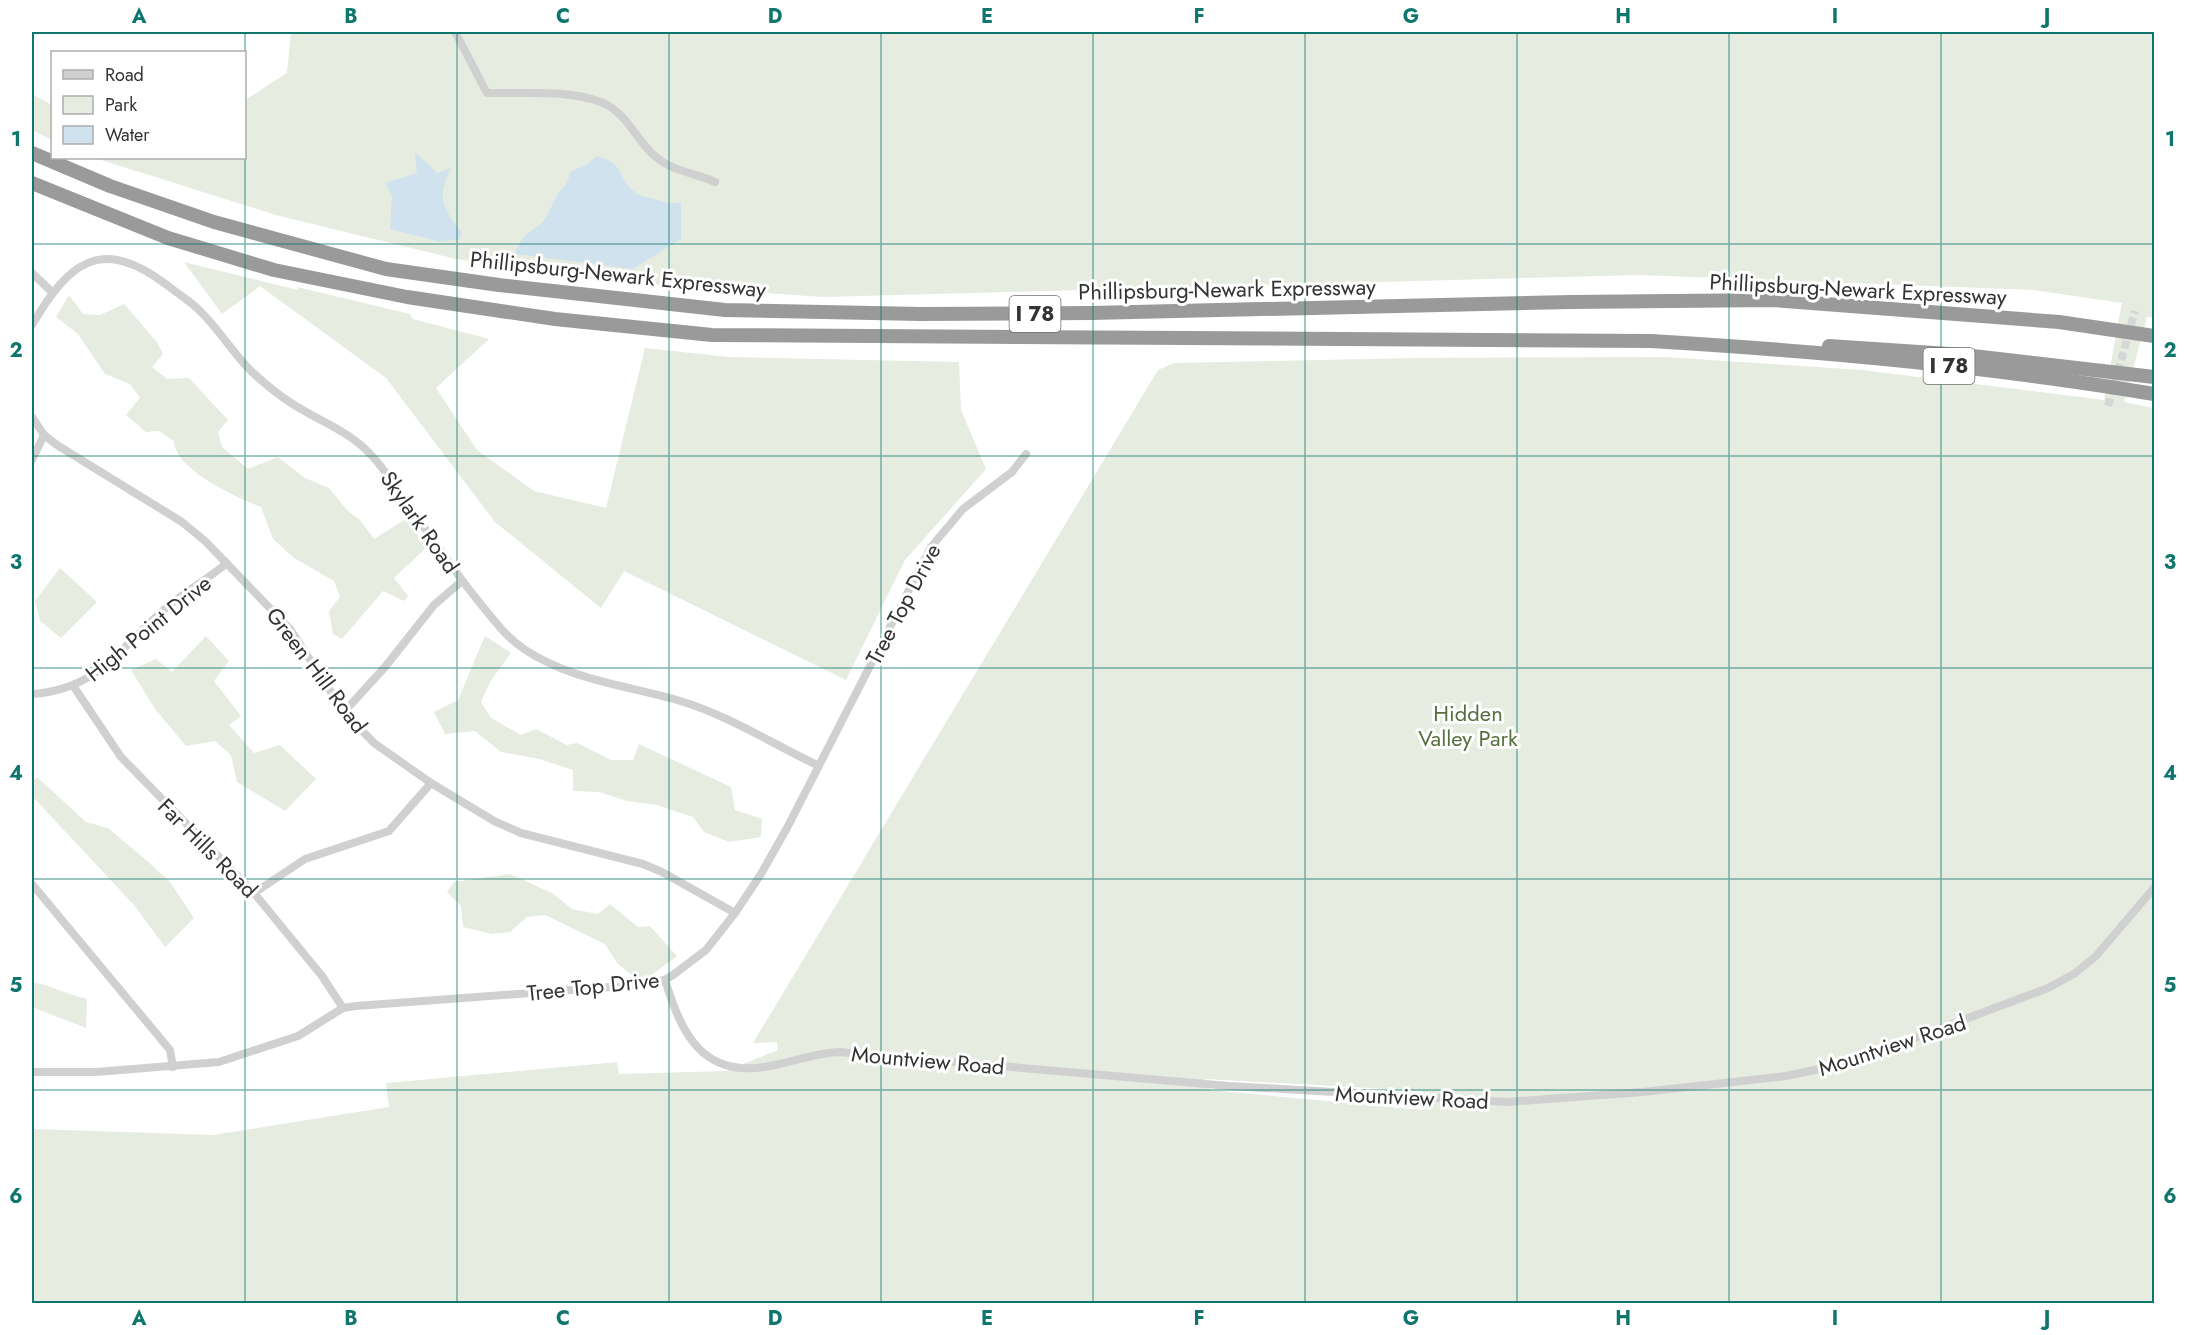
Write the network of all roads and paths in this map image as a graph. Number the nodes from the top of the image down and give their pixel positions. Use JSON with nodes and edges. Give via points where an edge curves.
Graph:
{"nodes":[{"id":1,"x":455,"y":32,"type":"edge"},
{"id":2,"x":32,"y":153,"type":"edge"},
{"id":3,"x":715,"y":182,"type":"dead end"},
{"id":4,"x":32,"y":183,"type":"edge"},
{"id":5,"x":32,"y":273,"type":"edge"},
{"id":6,"x":53,"y":293,"type":"junction"},
{"id":7,"x":32,"y":325,"type":"edge"},
{"id":8,"x":2154,"y":336,"type":"edge"},
{"id":9,"x":1743,"y":346,"type":"junction"},
{"id":10,"x":2154,"y":377,"type":"edge"},
{"id":11,"x":2154,"y":394,"type":"edge"},
{"id":12,"x":32,"y":417,"type":"edge"},
{"id":13,"x":44,"y":435,"type":"junction"},
{"id":14,"x":1026,"y":454,"type":"dead end"},
{"id":15,"x":32,"y":460,"type":"edge"},
{"id":16,"x":227,"y":563,"type":"junction"},
{"id":17,"x":462,"y":581,"type":"junction"},
{"id":18,"x":74,"y":687,"type":"junction"},
{"id":19,"x":32,"y":694,"type":"edge"},
{"id":20,"x":344,"y":712,"type":"junction"},
{"id":21,"x":819,"y":766,"type":"junction"},
{"id":22,"x":431,"y":783,"type":"junction"},
{"id":23,"x":32,"y":884,"type":"edge"},
{"id":24,"x":2154,"y":888,"type":"edge"},
{"id":25,"x":254,"y":892,"type":"junction"},
{"id":26,"x":40,"y":894,"type":"junction"},
{"id":27,"x":32,"y":900,"type":"edge"},
{"id":28,"x":735,"y":913,"type":"junction"},
{"id":29,"x":665,"y":980,"type":"junction"},
{"id":30,"x":343,"y":1008,"type":"junction"},
{"id":31,"x":173,"y":1066,"type":"junction"},
{"id":32,"x":32,"y":1072,"type":"edge"}],
"edges":[{"from":1,"to":3,"type":"street","via":[[487,93],[566,95],[602,102],[625,118],[653,156],[666,165]]},
{"from":2,"to":8,"type":"highway","name":"Phillipsburg-Newark Expressway","number":"I 78","via":[[110,186],[214,222],[386,268],[725,310],[1080,314],[1773,300],[2059,322]]},
{"from":4,"to":9,"type":"highway","name":"Phillipsburg-Newark Expressway","number":"I 78","via":[[168,238],[274,270],[407,297],[555,319],[701,334],[1651,341]]},
{"from":5,"to":6,"type":"street"},
{"from":6,"to":7,"type":"street"},
{"from":6,"to":17,"type":"street","name":"Skylark Road","via":[[76,269],[100,259],[127,260],[150,272],[200,310],[273,390],[365,448]]},
{"from":9,"to":10,"type":"highway","name":"Phillipsburg-Newark Expressway","number":"I 78","via":[[1814,345],[1946,354]]},
{"from":9,"to":11,"type":"highway","name":"Phillipsburg-Newark Expressway","number":"I 78","via":[[1990,370]]},
{"from":12,"to":13,"type":"street","name":"Green Hill Road"},
{"from":13,"to":15,"type":"street"},
{"from":13,"to":16,"type":"street","name":"Green Hill Road","via":[[182,522]]},
{"from":14,"to":21,"type":"street","name":"Tree Top Drive","via":[[1012,472],[963,509],[931,547]]},
{"from":16,"to":18,"type":"street","name":"High Point Drive","via":[[168,606],[111,661]]},
{"from":16,"to":20,"type":"street","name":"Green Hill Road","via":[[290,629]]},
{"from":17,"to":20,"type":"street","via":[[434,605]]},
{"from":17,"to":21,"type":"street","name":"Skylark Road","via":[[506,635],[541,659],[599,682],[699,707]]},
{"from":18,"to":19,"type":"street","name":"High Point Drive"},
{"from":18,"to":25,"type":"street","name":"Far Hills Road","via":[[121,757]]},
{"from":20,"to":22,"type":"street","name":"Green Hill Road","via":[[374,743]]},
{"from":21,"to":28,"type":"street","name":"Tree Top Drive","via":[[761,874]]},
{"from":22,"to":25,"type":"street","via":[[389,831],[305,859]]},
{"from":22,"to":28,"type":"street","name":"Green Hill Road","via":[[521,833],[643,864]]},
{"from":23,"to":26,"type":"street"},
{"from":24,"to":29,"type":"street","name":"Mountview Road","via":[[2113,939],[2074,974],[1977,1016],[1848,1063],[1786,1076],[1540,1101],[1473,1102],[1229,1086],[839,1052],[766,1067],[727,1066],[706,1057],[697,1048]]},
{"from":25,"to":30,"type":"street","name":"Far Hills Road"},
{"from":26,"to":27,"type":"street"},
{"from":26,"to":31,"type":"street","via":[[170,1050]]},
{"from":28,"to":29,"type":"street","name":"Tree Top Drive","via":[[706,950]]},
{"from":29,"to":30,"type":"street","name":"Tree Top Drive","via":[[625,987]]},
{"from":30,"to":31,"type":"street","name":"Tree Top Drive","via":[[298,1036],[258,1051],[219,1062]]},
{"from":31,"to":32,"type":"street","name":"Tree Top Drive"}]}
